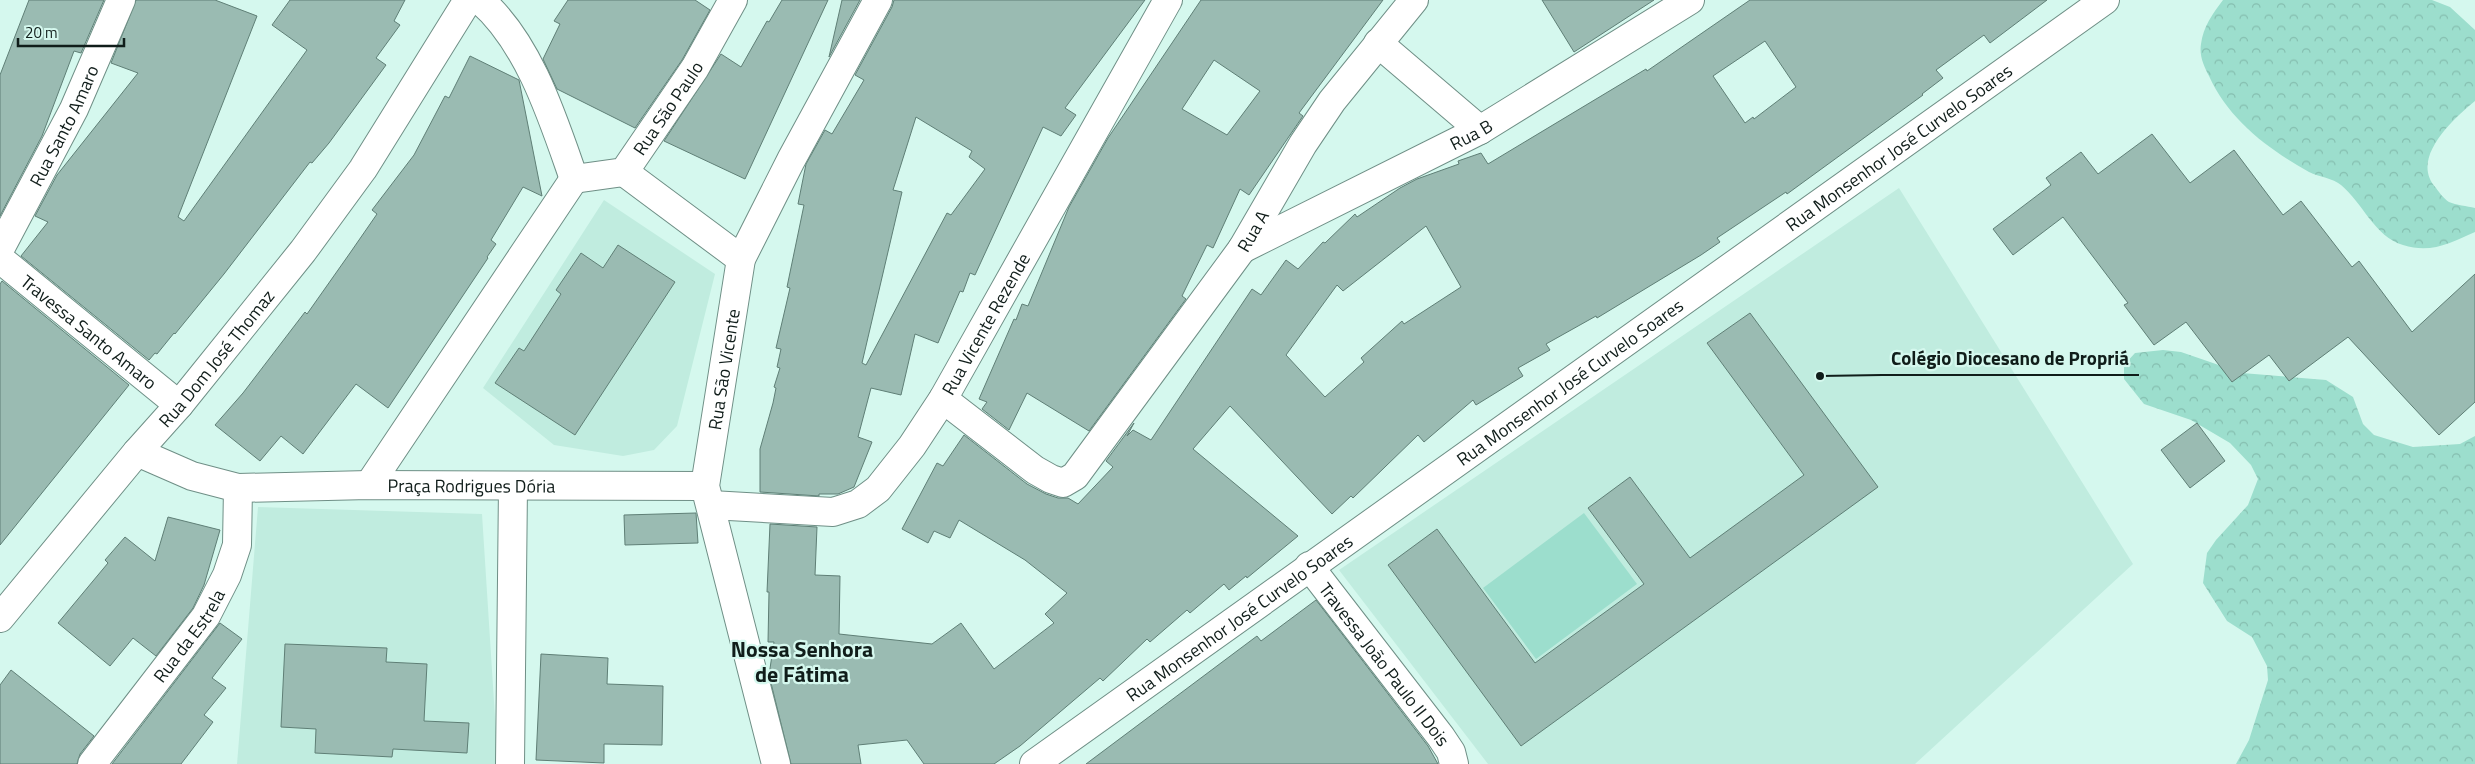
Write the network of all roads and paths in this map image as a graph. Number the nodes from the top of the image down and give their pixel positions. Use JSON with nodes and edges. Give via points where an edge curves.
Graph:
{"nodes":[{"id":1,"x":120,"y":0,"type":"edge"},
{"id":2,"x":448,"y":0,"type":"edge"},
{"id":3,"x":468,"y":0,"type":"edge"},
{"id":4,"x":480,"y":0,"type":"edge"},
{"id":5,"x":733,"y":0,"type":"edge"},
{"id":6,"x":878,"y":0,"type":"edge"},
{"id":7,"x":1168,"y":0,"type":"edge"},
{"id":8,"x":1414,"y":0,"type":"edge"},
{"id":9,"x":1690,"y":0,"type":"edge"},
{"id":10,"x":2104,"y":0,"type":"edge"},
{"id":11,"x":1378,"y":43,"type":"junction"},
{"id":12,"x":415,"y":87,"type":"junction"},
{"id":13,"x":1480,"y":130,"type":"junction"},
{"id":14,"x":624,"y":172,"type":"junction"},
{"id":15,"x":574,"y":178,"type":"junction"},
{"id":16,"x":0,"y":249,"type":"edge"},
{"id":17,"x":1242,"y":249,"type":"junction"},
{"id":18,"x":0,"y":259,"type":"edge"},
{"id":19,"x":741,"y":259,"type":"junction"},
{"id":20,"x":943,"y":400,"type":"junction"},
{"id":21,"x":179,"y":405,"type":"junction"},
{"id":22,"x":137,"y":452,"type":"junction"},
{"id":23,"x":368,"y":485,"type":"junction"},
{"id":24,"x":513,"y":486,"type":"junction"},
{"id":25,"x":238,"y":488,"type":"junction"},
{"id":26,"x":708,"y":496,"type":"junction"},
{"id":27,"x":1309,"y":566,"type":"junction"},
{"id":28,"x":0,"y":618,"type":"edge"},
{"id":29,"x":92,"y":764,"type":"edge"},
{"id":30,"x":510,"y":764,"type":"edge"},
{"id":31,"x":776,"y":764,"type":"edge"},
{"id":32,"x":1034,"y":764,"type":"edge"},
{"id":33,"x":1454,"y":764,"type":"edge"}],
"edges":[{"from":1,"to":16,"type":"street","name":"Rua Santo Amaro","via":[[74,109]]},
{"from":2,"to":12,"type":"street","name":"Rua Dom José Thomaz"},
{"from":3,"to":12,"type":"street","name":"Rua Dom José Thomaz"},
{"from":4,"to":15,"type":"street","via":[[500,20],[534,77]]},
{"from":5,"to":14,"type":"street","name":"Rua São Paulo","via":[[695,68]]},
{"from":6,"to":19,"type":"street","name":"Rua São Vicente"},
{"from":7,"to":20,"type":"street","name":"Rua Vicente Rezende"},
{"from":8,"to":11,"type":"street","name":"Rua A"},
{"from":9,"to":13,"type":"street","name":"Rua B"},
{"from":10,"to":27,"type":"street","name":"Rua Monsenhor José Curvelo Soares"},
{"from":11,"to":13,"type":"street"},
{"from":11,"to":17,"type":"street","name":"Rua A","via":[[1303,144]]},
{"from":12,"to":21,"type":"street","name":"Rua Dom José Thomaz","via":[[363,169],[309,244]]},
{"from":13,"to":17,"type":"street","name":"Rua B"},
{"from":14,"to":15,"type":"street","name":"Rua São Paulo"},
{"from":14,"to":19,"type":"street"},
{"from":15,"to":23,"type":"street"},
{"from":17,"to":20,"type":"street","name":"Rua A","via":[[1088,461],[1075,476],[1063,483],[1035,470]]},
{"from":18,"to":21,"type":"street","name":"Travessa Santo Amaro"},
{"from":19,"to":26,"type":"street","name":"Rua São Vicente"},
{"from":20,"to":26,"type":"street","name":"Rua Vicente Rezende","via":[[878,489],[858,504],[833,512]]},
{"from":21,"to":22,"type":"street","name":"Rua Dom José Thomaz"},
{"from":22,"to":25,"type":"street","name":"Praça Rodrigues Dória","via":[[192,476]]},
{"from":22,"to":28,"type":"street","name":"Rua Dom José Thomaz"},
{"from":23,"to":24,"type":"street","name":"Praça Rodrigues Dória"},
{"from":23,"to":25,"type":"street","name":"Praça Rodrigues Dória"},
{"from":24,"to":26,"type":"street","name":"Praça Rodrigues Dória"},
{"from":24,"to":30,"type":"street"},
{"from":25,"to":29,"type":"street","name":"Rua da Estrela","via":[[237,545],[227,575],[206,616]]},
{"from":26,"to":31,"type":"street","name":"Rua São Vicente"},
{"from":27,"to":32,"type":"street","name":"Rua Monsenhor José Curvelo Soares"},
{"from":27,"to":33,"type":"street","name":"Travessa João Paulo II Dois","via":[[1441,737],[1451,752]]}]}
